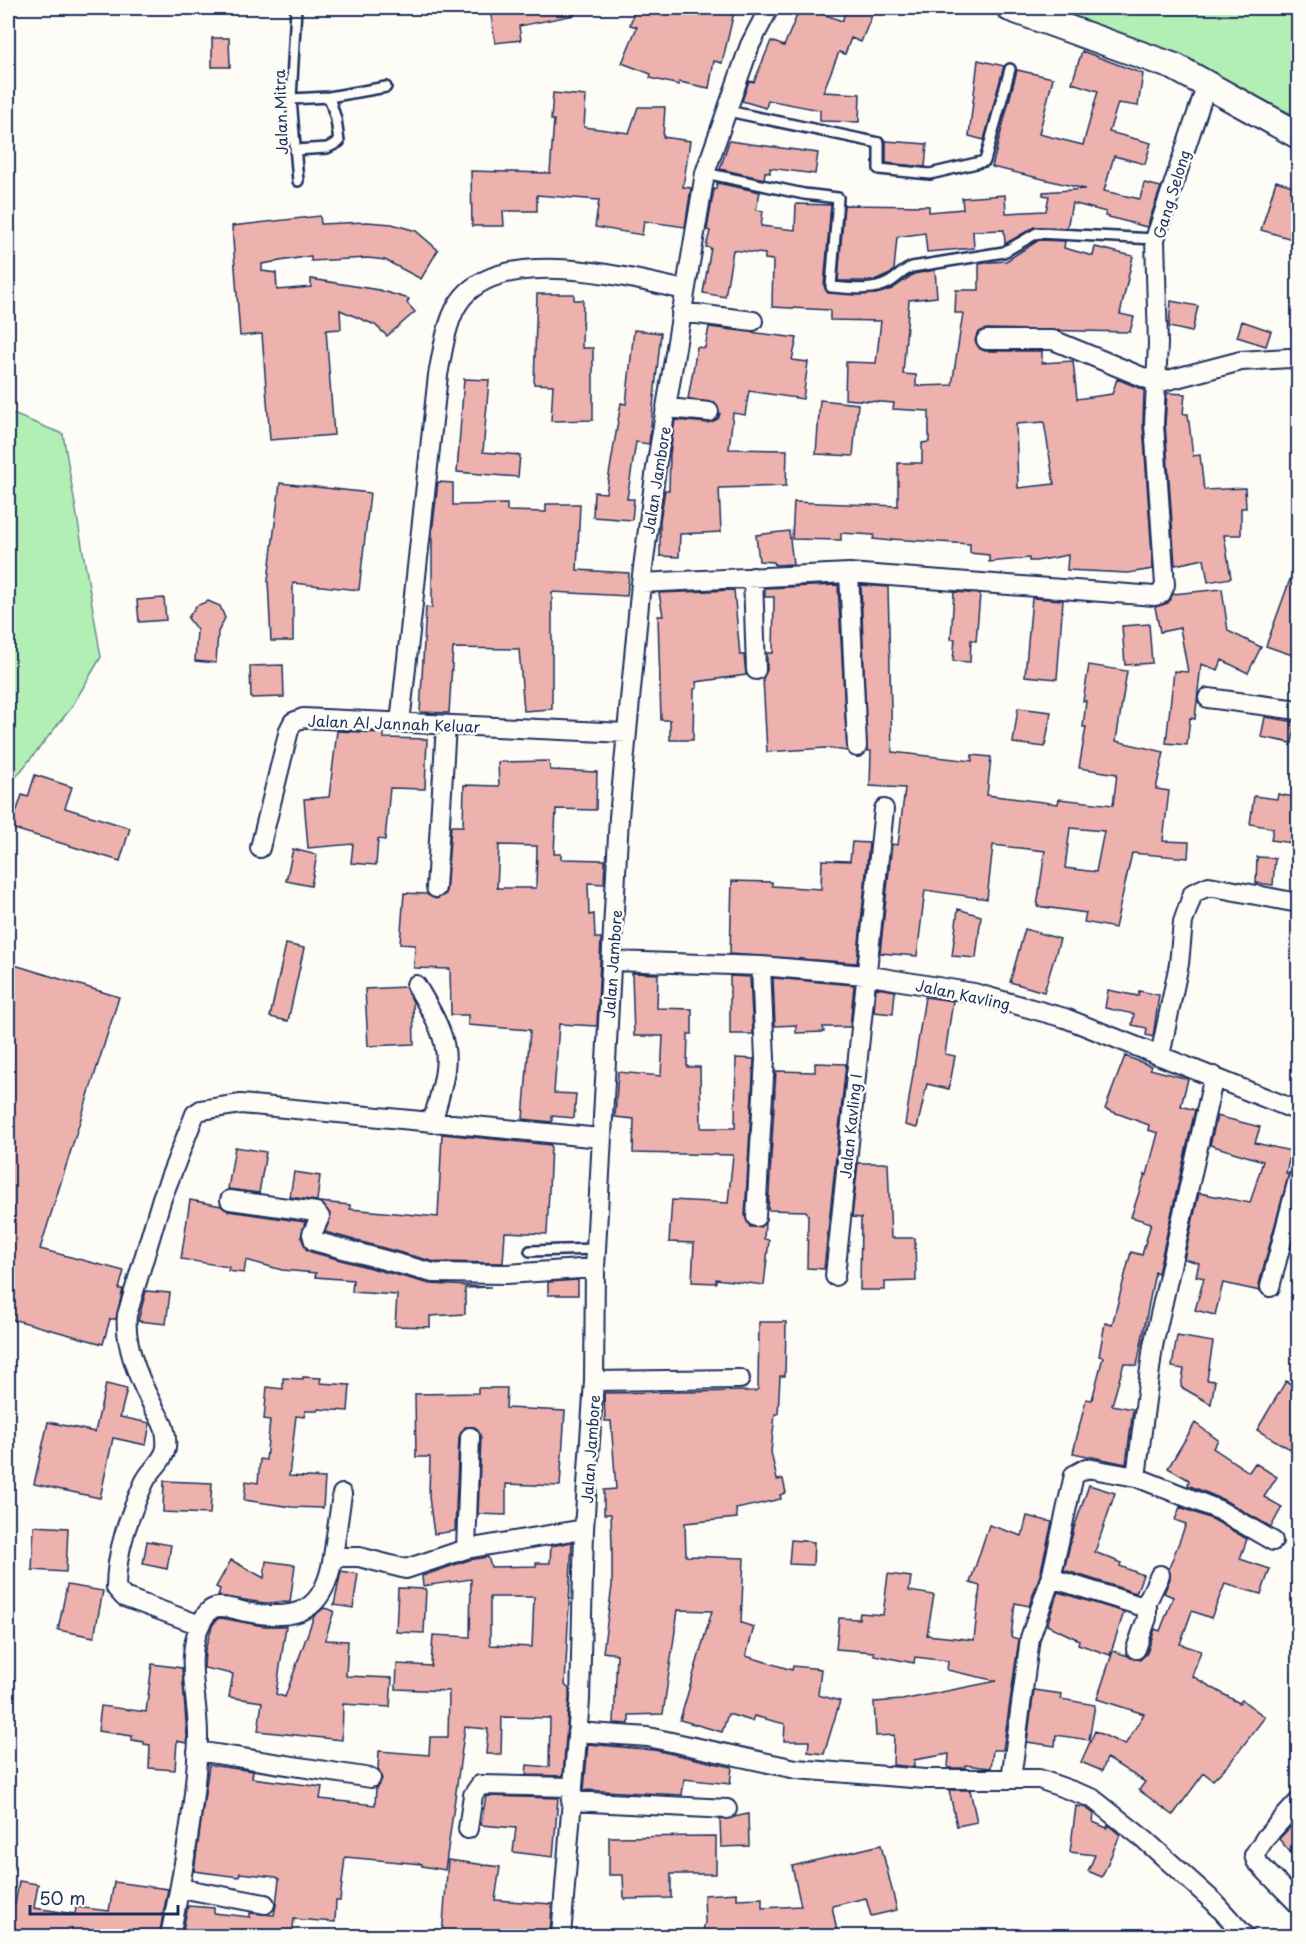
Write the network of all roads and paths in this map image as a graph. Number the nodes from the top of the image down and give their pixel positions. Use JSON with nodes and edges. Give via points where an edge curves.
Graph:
{"nodes":[{"id":1,"x":296,"y":8,"type":"edge"},
{"id":2,"x":769,"y":8,"type":"edge"},
{"id":3,"x":1010,"y":8,"type":"edge"},
{"id":4,"x":1010,"y":69,"type":"dead end"},
{"id":5,"x":1206,"y":84,"type":"junction"},
{"id":6,"x":386,"y":87,"type":"dead end"},
{"id":7,"x":329,"y":97,"type":"junction"},
{"id":8,"x":291,"y":99,"type":"junction"},
{"id":9,"x":728,"y":111,"type":"junction"},
{"id":10,"x":1299,"y":135,"type":"edge"},
{"id":11,"x":295,"y":150,"type":"junction"},
{"id":12,"x":705,"y":173,"type":"junction"},
{"id":13,"x":298,"y":181,"type":"dead end"},
{"id":14,"x":1155,"y":239,"type":"junction"},
{"id":15,"x":684,"y":290,"type":"junction"},
{"id":16,"x":681,"y":312,"type":"junction"},
{"id":17,"x":753,"y":321,"type":"dead end"},
{"id":18,"x":986,"y":340,"type":"dead end"},
{"id":19,"x":1299,"y":360,"type":"edge"},
{"id":20,"x":1156,"y":383,"type":"junction"},
{"id":21,"x":668,"y":408,"type":"junction"},
{"id":22,"x":709,"y":412,"type":"dead end"},
{"id":23,"x":849,"y":573,"type":"junction"},
{"id":24,"x":753,"y":577,"type":"junction"},
{"id":25,"x":641,"y":583,"type":"junction"},
{"id":26,"x":756,"y":670,"type":"dead end"},
{"id":27,"x":1208,"y":698,"type":"dead end"},
{"id":28,"x":1299,"y":710,"type":"edge"},
{"id":29,"x":400,"y":723,"type":"junction"},
{"id":30,"x":446,"y":725,"type":"junction"},
{"id":31,"x":626,"y":733,"type":"junction"},
{"id":32,"x":856,"y":747,"type":"dead end"},
{"id":33,"x":884,"y":809,"type":"dead end"},
{"id":34,"x":260,"y":848,"type":"dead end"},
{"id":35,"x":436,"y":888,"type":"dead end"},
{"id":36,"x":1299,"y":903,"type":"edge"},
{"id":37,"x":613,"y":961,"type":"junction"},
{"id":38,"x":761,"y":966,"type":"junction"},
{"id":39,"x":865,"y":975,"type":"junction"},
{"id":40,"x":416,"y":985,"type":"dead end"},
{"id":41,"x":1160,"y":1056,"type":"junction"},
{"id":42,"x":1214,"y":1076,"type":"junction"},
{"id":43,"x":1297,"y":1110,"type":"edge"},
{"id":44,"x":432,"y":1123,"type":"junction"},
{"id":45,"x":601,"y":1138,"type":"junction"},
{"id":46,"x":1299,"y":1179,"type":"edge"},
{"id":47,"x":230,"y":1200,"type":"dead end"},
{"id":48,"x":756,"y":1217,"type":"dead end"},
{"id":49,"x":596,"y":1249,"type":"junction"},
{"id":50,"x":530,"y":1251,"type":"dead end"},
{"id":51,"x":595,"y":1268,"type":"junction"},
{"id":52,"x":835,"y":1276,"type":"dead end"},
{"id":53,"x":1270,"y":1287,"type":"dead end"},
{"id":54,"x":740,"y":1379,"type":"dead end"},
{"id":55,"x":594,"y":1381,"type":"junction"},
{"id":56,"x":470,"y":1437,"type":"dead end"},
{"id":57,"x":1136,"y":1477,"type":"junction"},
{"id":58,"x":342,"y":1494,"type":"dead end"},
{"id":59,"x":584,"y":1529,"type":"junction"},
{"id":60,"x":1273,"y":1541,"type":"dead end"},
{"id":61,"x":466,"y":1549,"type":"junction"},
{"id":62,"x":333,"y":1557,"type":"junction"},
{"id":63,"x":1160,"y":1575,"type":"dead end"},
{"id":64,"x":1051,"y":1578,"type":"junction"},
{"id":65,"x":1148,"y":1608,"type":"junction"},
{"id":66,"x":200,"y":1625,"type":"junction"},
{"id":67,"x":1136,"y":1649,"type":"dead end"},
{"id":68,"x":577,"y":1732,"type":"junction"},
{"id":69,"x":197,"y":1751,"type":"junction"},
{"id":70,"x":371,"y":1778,"type":"dead end"},
{"id":71,"x":1011,"y":1779,"type":"junction"},
{"id":72,"x":572,"y":1794,"type":"junction"},
{"id":73,"x":1299,"y":1802,"type":"edge"},
{"id":74,"x":727,"y":1809,"type":"dead end"},
{"id":75,"x":468,"y":1829,"type":"dead end"},
{"id":76,"x":180,"y":1888,"type":"junction"},
{"id":77,"x":265,"y":1904,"type":"dead end"},
{"id":78,"x":1299,"y":1904,"type":"edge"},
{"id":79,"x":170,"y":1936,"type":"edge"},
{"id":80,"x":561,"y":1936,"type":"edge"},
{"id":81,"x":1245,"y":1936,"type":"edge"}],
"edges":[{"from":1,"to":8,"type":"lane","name":"Jalan Mitra"},
{"from":2,"to":9,"type":"street","name":"Jalan Jambore","via":[[750,45]]},
{"from":3,"to":5,"type":"street","via":[[1153,58]]},
{"from":4,"to":9,"type":"lane","via":[[985,162],[930,174],[879,170],[879,143]]},
{"from":5,"to":10,"type":"street"},
{"from":5,"to":14,"type":"street","name":"Gang Selong"},
{"from":6,"to":7,"type":"lane"},
{"from":7,"to":8,"type":"lane"},
{"from":7,"to":11,"type":"lane","via":[[339,142],[327,148]]},
{"from":8,"to":11,"type":"lane","name":"Jalan Mitra"},
{"from":9,"to":12,"type":"street","name":"Jalan Jambore"},
{"from":11,"to":13,"type":"lane","name":"Jalan Mitra"},
{"from":12,"to":14,"type":"lane","via":[[838,198],[831,287],[877,287],[912,267],[1004,252],[1037,233]]},
{"from":12,"to":15,"type":"street","name":"Jalan Jambore"},
{"from":14,"to":20,"type":"street","name":"Gang Selong"},
{"from":15,"to":16,"type":"street","name":"Jalan Jambore"},
{"from":15,"to":29,"type":"street","via":[[633,278],[523,270],[492,277],[463,298],[445,340],[438,375]]},
{"from":16,"to":17,"type":"street"},
{"from":16,"to":21,"type":"street","name":"Jalan Jambore"},
{"from":18,"to":20,"type":"street","via":[[1053,340]]},
{"from":19,"to":20,"type":"street","via":[[1241,361]]},
{"from":20,"to":23,"type":"street","name":"Gang Selong","via":[[1154,424],[1164,585],[1161,594],[1117,595]]},
{"from":21,"to":22,"type":"street"},
{"from":21,"to":25,"type":"street","name":"Jalan Jambore"},
{"from":23,"to":24,"type":"street"},
{"from":23,"to":32,"type":"street"},
{"from":24,"to":25,"type":"street"},
{"from":24,"to":26,"type":"street"},
{"from":25,"to":31,"type":"street","name":"Jalan Jambore"},
{"from":27,"to":28,"type":"street"},
{"from":29,"to":30,"type":"street","name":"Jalan Al Jannah Keluar"},
{"from":29,"to":34,"type":"street","name":"Jalan Al Jannah Keluar","via":[[303,718],[293,722]]},
{"from":30,"to":31,"type":"street","name":"Jalan Al Jannah Keluar"},
{"from":30,"to":35,"type":"street"},
{"from":31,"to":37,"type":"street","name":"Jalan Jambore"},
{"from":33,"to":39,"type":"street","name":"Jalan Kavling I"},
{"from":36,"to":41,"type":"street","via":[[1209,886],[1193,893],[1183,922],[1179,964]]},
{"from":37,"to":38,"type":"street","name":"Jalan Kavling"},
{"from":37,"to":45,"type":"street","name":"Jalan Jambore"},
{"from":38,"to":39,"type":"street","name":"Jalan Kavling"},
{"from":38,"to":48,"type":"street","via":[[765,1059]]},
{"from":39,"to":41,"type":"street","name":"Jalan Kavling","via":[[986,996],[1065,1018]]},
{"from":39,"to":52,"type":"street","name":"Jalan Kavling I"},
{"from":40,"to":44,"type":"street","via":[[447,1046]]},
{"from":41,"to":42,"type":"street","name":"Jalan Kavling"},
{"from":42,"to":43,"type":"street","name":"Jalan Kavling"},
{"from":42,"to":57,"type":"street","via":[[1153,1346]]},
{"from":44,"to":45,"type":"street"},
{"from":44,"to":66,"type":"street","via":[[241,1104],[201,1110],[191,1121],[162,1198],[127,1315],[126,1332],[132,1355],[151,1402],[165,1424],[166,1451],[145,1481],[120,1545],[116,1588],[124,1598]]},
{"from":45,"to":49,"type":"street","name":"Jalan Jambore"},
{"from":46,"to":53,"type":"street"},
{"from":47,"to":51,"type":"street","via":[[316,1212],[320,1217],[312,1234],[314,1241],[433,1273],[507,1274]]},
{"from":49,"to":50,"type":"lane"},
{"from":49,"to":51,"type":"street","name":"Jalan Jambore"},
{"from":51,"to":55,"type":"street","name":"Jalan Jambore"},
{"from":54,"to":55,"type":"street"},
{"from":55,"to":59,"type":"street","name":"Jalan Jambore"},
{"from":56,"to":61,"type":"street"},
{"from":57,"to":60,"type":"street","via":[[1219,1510]]},
{"from":57,"to":64,"type":"street","via":[[1087,1468],[1074,1475]]},
{"from":58,"to":62,"type":"street"},
{"from":59,"to":61,"type":"street"},
{"from":59,"to":68,"type":"street","name":"Jalan Jambore"},
{"from":61,"to":62,"type":"street","via":[[406,1569],[359,1557]]},
{"from":62,"to":66,"type":"street","via":[[317,1599],[301,1613],[261,1615],[216,1608],[208,1612]]},
{"from":63,"to":65,"type":"street"},
{"from":64,"to":65,"type":"street"},
{"from":64,"to":71,"type":"street","via":[[1030,1638]]},
{"from":65,"to":67,"type":"street"},
{"from":66,"to":69,"type":"street","via":[[193,1663]]},
{"from":68,"to":71,"type":"street","via":[[648,1737],[796,1769],[914,1778]]},
{"from":68,"to":72,"type":"street","name":"Jalan Jambore"},
{"from":69,"to":70,"type":"street"},
{"from":69,"to":76,"type":"street"},
{"from":71,"to":81,"type":"street","via":[[1039,1779],[1092,1798],[1214,1902]]},
{"from":72,"to":74,"type":"street"},
{"from":72,"to":75,"type":"street","via":[[480,1785],[473,1795]]},
{"from":72,"to":80,"type":"street","name":"Jalan Jambore"},
{"from":73,"to":78,"type":"street","via":[[1254,1855],[1256,1862]]},
{"from":76,"to":77,"type":"street"},
{"from":76,"to":79,"type":"street"}]}
